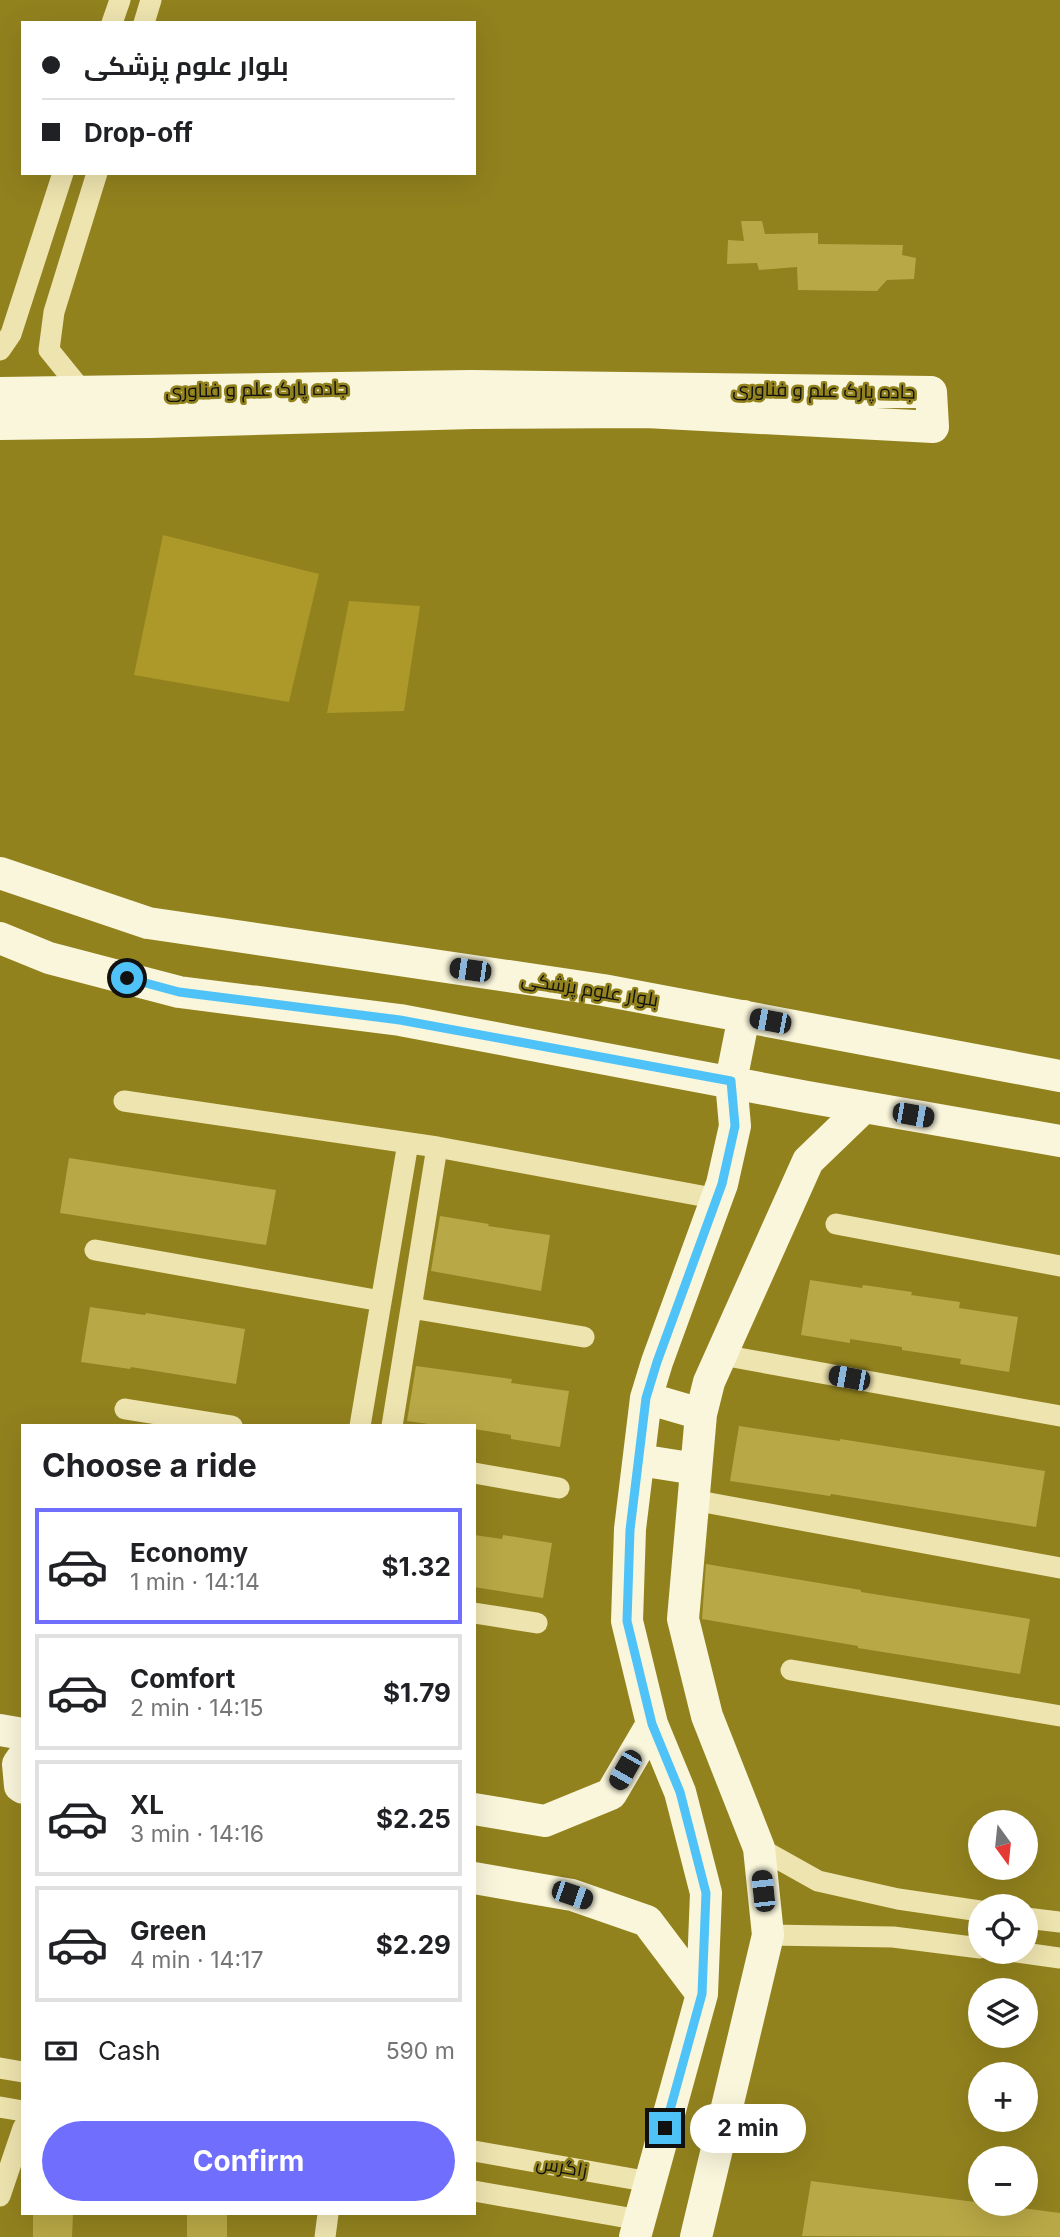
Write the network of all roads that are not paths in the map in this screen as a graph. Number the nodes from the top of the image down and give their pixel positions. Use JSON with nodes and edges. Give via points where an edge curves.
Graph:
{"nodes":[{"id":1,"x":120,"y":0,"type":"edge"},
{"id":2,"x":151,"y":0,"type":"edge"},
{"id":3,"x":113,"y":21,"type":"edge"},
{"id":4,"x":145,"y":21,"type":"edge"},
{"id":5,"x":63,"y":175,"type":"edge"},
{"id":6,"x":96,"y":175,"type":"edge"},
{"id":7,"x":0,"y":350,"type":"edge"},
{"id":8,"x":83,"y":392,"type":"junction"},
{"id":9,"x":0,"y":393,"type":"edge"},
{"id":10,"x":472,"y":399,"type":"junction"},
{"id":11,"x":0,"y":424,"type":"edge"},
{"id":12,"x":0,"y":873,"type":"edge"},
{"id":13,"x":0,"y":938,"type":"edge"},
{"id":14,"x":744,"y":1016,"type":"junction"},
{"id":15,"x":1060,"y":1076,"type":"edge"},
{"id":16,"x":731,"y":1081,"type":"junction"},
{"id":17,"x":124,"y":1101,"type":"dead end"},
{"id":18,"x":864,"y":1107,"type":"junction"},
{"id":19,"x":1060,"y":1141,"type":"edge"},
{"id":20,"x":408,"y":1143,"type":"junction"},
{"id":21,"x":437,"y":1147,"type":"junction"},
{"id":22,"x":702,"y":1196,"type":"dead end"},
{"id":23,"x":835,"y":1224,"type":"dead end"},
{"id":24,"x":95,"y":1250,"type":"dead end"},
{"id":25,"x":1060,"y":1266,"type":"edge"},
{"id":26,"x":381,"y":1301,"type":"junction"},
{"id":27,"x":411,"y":1308,"type":"junction"},
{"id":28,"x":584,"y":1337,"type":"dead end"},
{"id":29,"x":722,"y":1355,"type":"junction"},
{"id":30,"x":646,"y":1398,"type":"junction"},
{"id":31,"x":125,"y":1409,"type":"dead end"},
{"id":32,"x":701,"y":1414,"type":"junction"},
{"id":33,"x":1060,"y":1416,"type":"edge"},
{"id":34,"x":219,"y":1424,"type":"edge"},
{"id":35,"x":360,"y":1424,"type":"edge"},
{"id":36,"x":392,"y":1424,"type":"edge"},
{"id":37,"x":639,"y":1460,"type":"junction"},
{"id":38,"x":476,"y":1473,"type":"edge"},
{"id":39,"x":695,"y":1484,"type":"junction"},
{"id":40,"x":559,"y":1488,"type":"dead end"},
{"id":41,"x":1060,"y":1568,"type":"edge"},
{"id":42,"x":476,"y":1613,"type":"edge"},
{"id":43,"x":537,"y":1623,"type":"dead end"},
{"id":44,"x":791,"y":1670,"type":"dead end"},
{"id":45,"x":1060,"y":1716,"type":"edge"},
{"id":46,"x":652,"y":1724,"type":"junction"},
{"id":47,"x":0,"y":1731,"type":"edge"},
{"id":48,"x":21,"y":1734,"type":"edge"},
{"id":49,"x":21,"y":1760,"type":"edge"},
{"id":50,"x":21,"y":1787,"type":"edge"},
{"id":51,"x":0,"y":1795,"type":"edge"},
{"id":52,"x":21,"y":1799,"type":"edge"},
{"id":53,"x":476,"y":1809,"type":"edge"},
{"id":54,"x":759,"y":1848,"type":"junction"},
{"id":55,"x":476,"y":1878,"type":"edge"},
{"id":56,"x":968,"y":1909,"type":"edge"},
{"id":57,"x":1038,"y":1919,"type":"edge"},
{"id":58,"x":1060,"y":1922,"type":"edge"},
{"id":59,"x":768,"y":1935,"type":"junction"},
{"id":60,"x":968,"y":1946,"type":"edge"},
{"id":61,"x":1038,"y":1955,"type":"edge"},
{"id":62,"x":1060,"y":1958,"type":"edge"},
{"id":63,"x":702,"y":1994,"type":"junction"},
{"id":64,"x":0,"y":2068,"type":"edge"},
{"id":65,"x":21,"y":2072,"type":"edge"},
{"id":66,"x":0,"y":2108,"type":"edge"},
{"id":67,"x":21,"y":2112,"type":"edge"},
{"id":68,"x":21,"y":2134,"type":"edge"},
{"id":69,"x":476,"y":2151,"type":"edge"},
{"id":70,"x":650,"y":2182,"type":"junction"},
{"id":71,"x":476,"y":2191,"type":"edge"},
{"id":72,"x":0,"y":2196,"type":"edge"},
{"id":73,"x":328,"y":2215,"type":"edge"},
{"id":74,"x":638,"y":2229,"type":"edge"},
{"id":75,"x":326,"y":2237,"type":"edge"},
{"id":76,"x":696,"y":2237,"type":"edge"}],
"edges":[{"from":1,"to":3,"type":"street"},
{"from":2,"to":4,"type":"street"},
{"from":5,"to":7,"type":"street","via":[[11,334]]},
{"from":6,"to":8,"type":"street","via":[[54,312],[49,350]]},
{"from":8,"to":9,"type":"street","name":"جاده پارک علم و فناوری"},
{"from":8,"to":10,"type":"street","name":"جاده پارک علم و فناوری"},
{"from":10,"to":10,"type":"street","name":"جاده پارک علم و فناوری","via":[[646,412],[933,427],[931,392]]},
{"from":10,"to":11,"type":"street","name":"جاده پارک علم و فناوری","via":[[136,423]]},
{"from":12,"to":14,"type":"street","name":"بلوار علوم پزشکی","via":[[148,923],[603,990]]},
{"from":13,"to":16,"type":"street","via":[[49,958],[179,992],[400,1020]]},
{"from":14,"to":15,"type":"street","name":"بلوار علوم پزشکی"},
{"from":14,"to":16,"type":"street"},
{"from":16,"to":18,"type":"street"},
{"from":16,"to":30,"type":"street","via":[[735,1126],[722,1184]]},
{"from":17,"to":20,"type":"street"},
{"from":18,"to":19,"type":"street"},
{"from":18,"to":29,"type":"street","via":[[808,1161]]},
{"from":20,"to":21,"type":"street"},
{"from":20,"to":26,"type":"street"},
{"from":21,"to":22,"type":"street"},
{"from":21,"to":27,"type":"street"},
{"from":23,"to":25,"type":"street"},
{"from":24,"to":26,"type":"street"},
{"from":26,"to":35,"type":"street"},
{"from":27,"to":28,"type":"street"},
{"from":27,"to":36,"type":"street"},
{"from":29,"to":32,"type":"street"},
{"from":29,"to":33,"type":"street"},
{"from":30,"to":32,"type":"street"},
{"from":30,"to":37,"type":"street"},
{"from":31,"to":34,"type":"street"},
{"from":32,"to":39,"type":"street"},
{"from":37,"to":39,"type":"street"},
{"from":37,"to":46,"type":"street","via":[[630,1530],[627,1621]]},
{"from":38,"to":40,"type":"street"},
{"from":39,"to":41,"type":"street"},
{"from":39,"to":54,"type":"street","via":[[682,1619],[707,1716]]},
{"from":42,"to":43,"type":"street"},
{"from":44,"to":45,"type":"street"},
{"from":46,"to":53,"type":"street","via":[[611,1794],[545,1821]]},
{"from":46,"to":63,"type":"street","via":[[680,1792],[706,1893]]},
{"from":47,"to":48,"type":"street"},
{"from":49,"to":50,"type":"street"},
{"from":51,"to":52,"type":"street"},
{"from":54,"to":56,"type":"street","via":[[818,1881]]},
{"from":54,"to":59,"type":"street"},
{"from":55,"to":63,"type":"street","via":[[572,1895],[647,1921]]},
{"from":57,"to":58,"type":"street"},
{"from":59,"to":60,"type":"street","via":[[893,1937]]},
{"from":59,"to":76,"type":"street"},
{"from":61,"to":62,"type":"street"},
{"from":63,"to":70,"type":"street"},
{"from":64,"to":65,"type":"street"},
{"from":66,"to":67,"type":"street"},
{"from":68,"to":72,"type":"street"},
{"from":69,"to":70,"type":"street","name":"زاگرس"},
{"from":70,"to":74,"type":"street"},
{"from":71,"to":74,"type":"street","name":"زاگرس"},
{"from":73,"to":75,"type":"street"}]}
